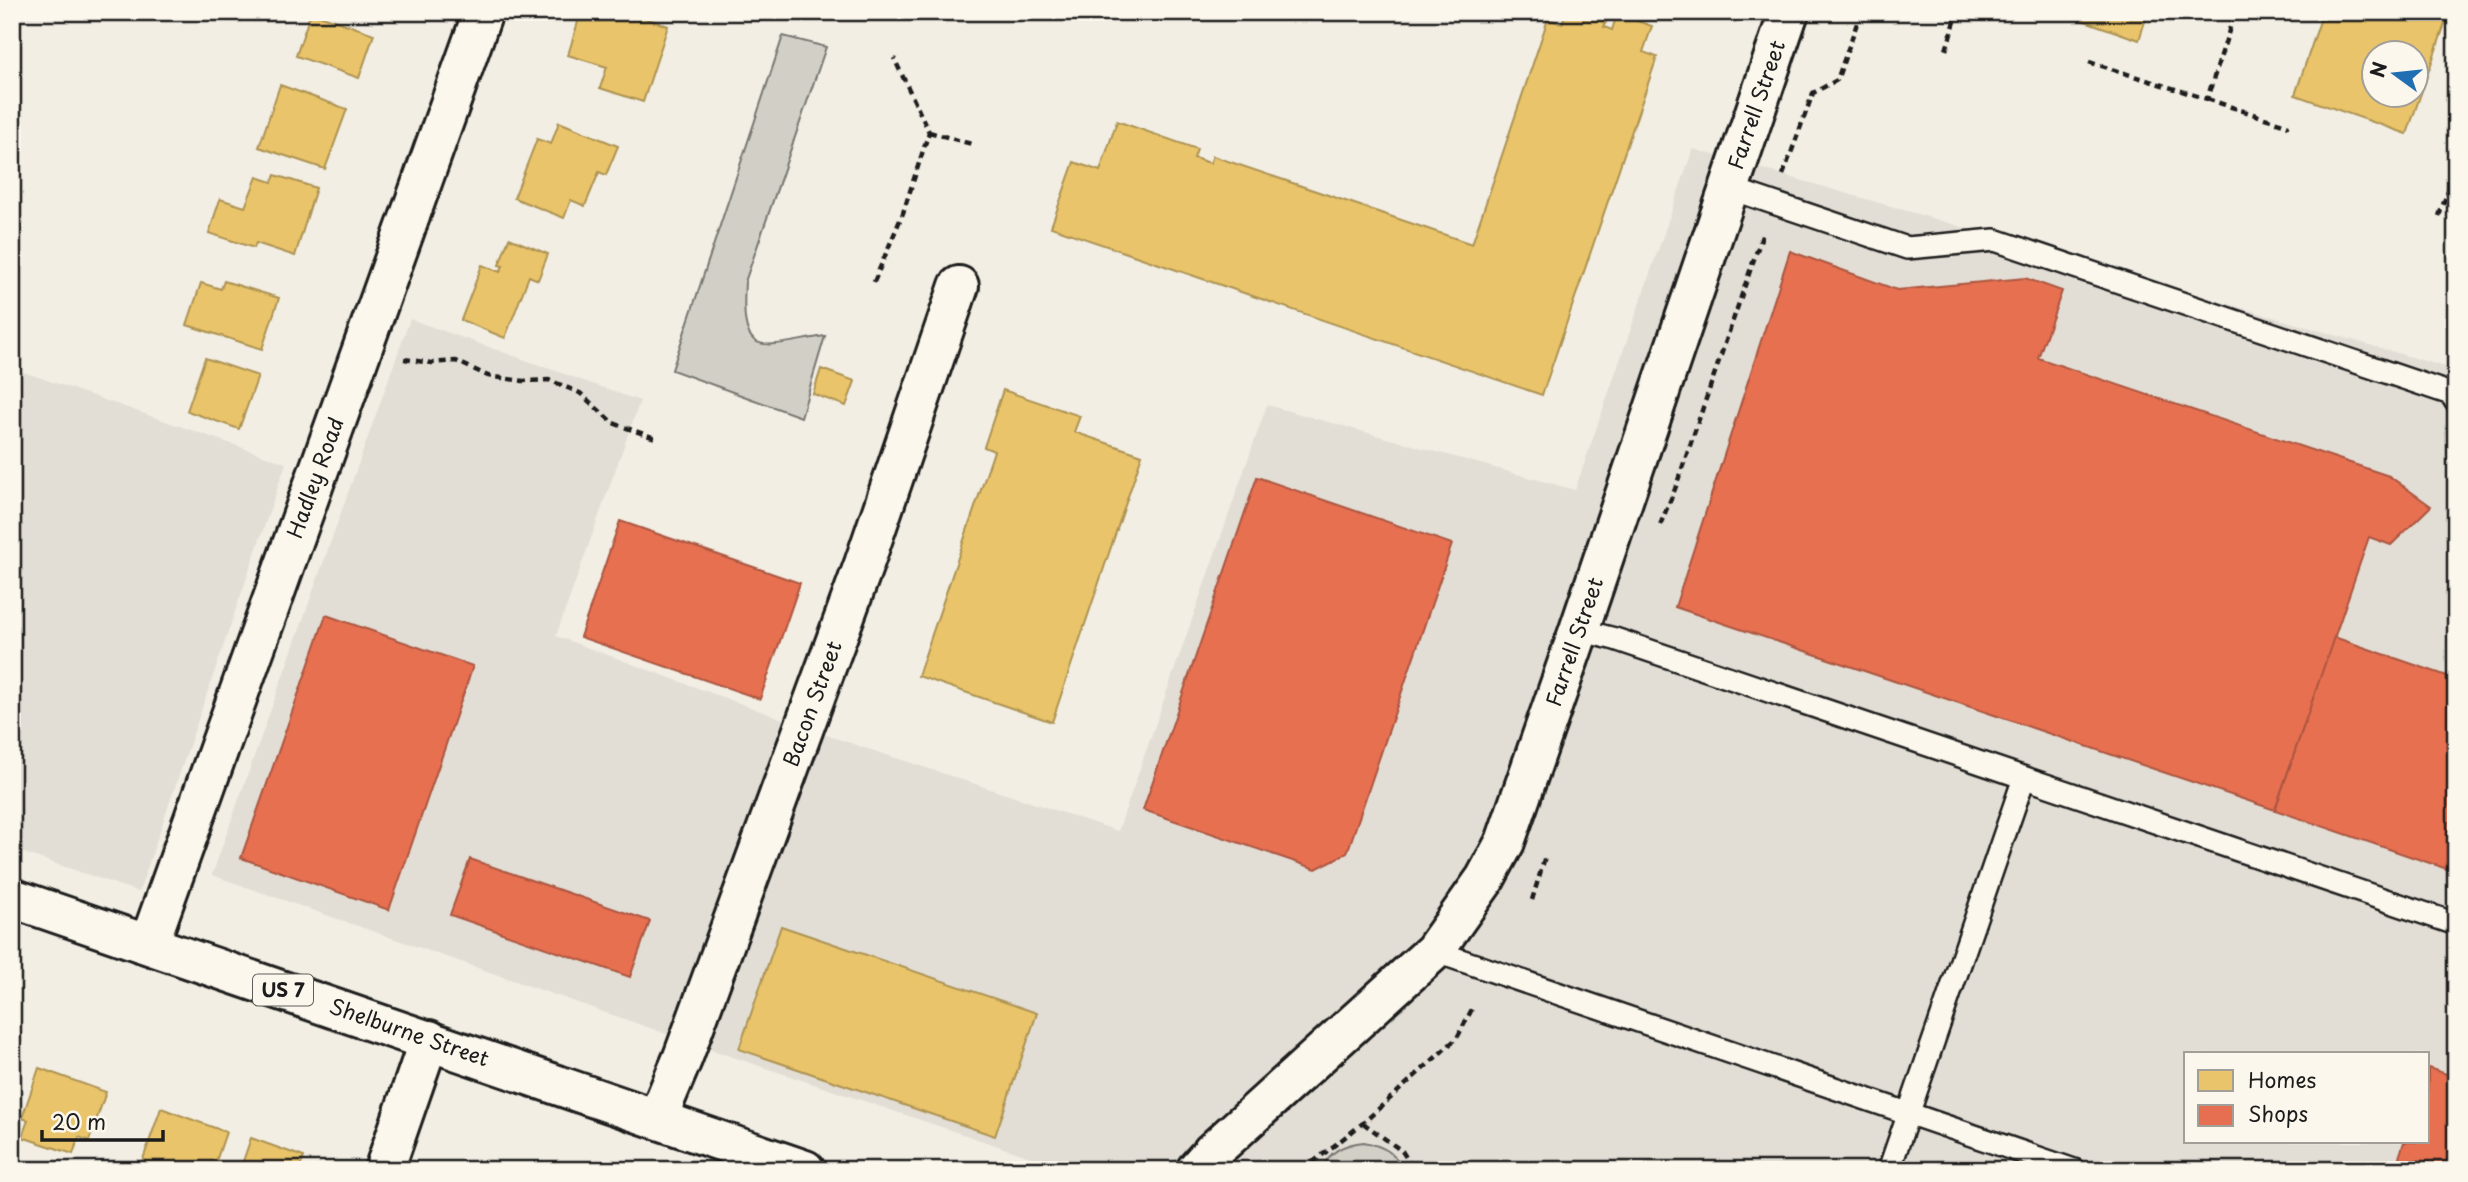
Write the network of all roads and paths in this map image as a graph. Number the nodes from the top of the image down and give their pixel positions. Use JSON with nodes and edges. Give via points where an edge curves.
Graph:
{"nodes":[{"id":1,"x":483,"y":12,"type":"edge"},
{"id":2,"x":1788,"y":12,"type":"edge"},
{"id":3,"x":1861,"y":12,"type":"edge"},
{"id":4,"x":1958,"y":12,"type":"edge"},
{"id":5,"x":2235,"y":12,"type":"edge"},
{"id":6,"x":1946,"y":50,"type":"dead end"},
{"id":7,"x":894,"y":58,"type":"dead end"},
{"id":8,"x":2089,"y":62,"type":"dead end"},
{"id":9,"x":2207,"y":99,"type":"junction"},
{"id":10,"x":2289,"y":126,"type":"dead end"},
{"id":11,"x":929,"y":132,"type":"junction"},
{"id":12,"x":975,"y":145,"type":"dead end"},
{"id":13,"x":2456,"y":168,"type":"edge"},
{"id":14,"x":1728,"y":188,"type":"junction"},
{"id":15,"x":1773,"y":203,"type":"junction"},
{"id":16,"x":2439,"y":216,"type":"dead end"},
{"id":17,"x":874,"y":282,"type":"dead end"},
{"id":18,"x":959,"y":286,"type":"dead end"},
{"id":19,"x":404,"y":359,"type":"dead end"},
{"id":20,"x":2456,"y":402,"type":"edge"},
{"id":21,"x":658,"y":439,"type":"dead end"},
{"id":22,"x":1655,"y":537,"type":"dead end"},
{"id":23,"x":1579,"y":630,"type":"junction"},
{"id":24,"x":2024,"y":778,"type":"junction"},
{"id":25,"x":12,"y":898,"type":"edge"},
{"id":26,"x":2456,"y":925,"type":"edge"},
{"id":27,"x":149,"y":944,"type":"junction"},
{"id":28,"x":1434,"y":951,"type":"junction"},
{"id":29,"x":1472,"y":1009,"type":"dead end"},
{"id":30,"x":429,"y":1040,"type":"junction"},
{"id":31,"x":1908,"y":1113,"type":"junction"},
{"id":32,"x":657,"y":1119,"type":"junction"},
{"id":33,"x":1363,"y":1123,"type":"junction"},
{"id":34,"x":384,"y":1170,"type":"edge"},
{"id":35,"x":805,"y":1170,"type":"edge"},
{"id":36,"x":1196,"y":1170,"type":"edge"},
{"id":37,"x":1303,"y":1170,"type":"edge"},
{"id":38,"x":1414,"y":1170,"type":"edge"},
{"id":39,"x":1889,"y":1170,"type":"edge"},
{"id":40,"x":2074,"y":1170,"type":"edge"}],
"edges":[{"from":1,"to":27,"type":"street","name":"Hadley Road"},
{"from":2,"to":14,"type":"street","name":"Farrell Street"},
{"from":3,"to":15,"type":"path","via":[[1837,80],[1812,93]]},
{"from":4,"to":6,"type":"path"},
{"from":5,"to":9,"type":"path"},
{"from":7,"to":11,"type":"path"},
{"from":8,"to":9,"type":"path"},
{"from":9,"to":10,"type":"path"},
{"from":11,"to":12,"type":"path"},
{"from":11,"to":17,"type":"path"},
{"from":13,"to":16,"type":"path"},
{"from":14,"to":15,"type":"lane"},
{"from":14,"to":23,"type":"street","name":"Farrell Street"},
{"from":15,"to":20,"type":"lane","via":[[1907,248],[1995,240],[2451,394]]},
{"from":15,"to":22,"type":"path"},
{"from":18,"to":32,"type":"street","name":"Bacon Street","via":[[864,564]]},
{"from":19,"to":21,"type":"path","via":[[456,361],[488,376],[549,380],[580,393],[613,423]]},
{"from":23,"to":24,"type":"lane"},
{"from":23,"to":28,"type":"street","name":"Farrell Street","via":[[1505,842]]},
{"from":24,"to":26,"type":"lane"},
{"from":24,"to":31,"type":"lane"},
{"from":25,"to":27,"type":"street","name":"Shelburne Street","number":"US 7"},
{"from":27,"to":30,"type":"street","name":"Shelburne Street","number":"US 7"},
{"from":28,"to":31,"type":"lane"},
{"from":28,"to":36,"type":"street","name":"Farrell Street"},
{"from":29,"to":33,"type":"path","via":[[1457,1038]]},
{"from":30,"to":32,"type":"street","name":"Shelburne Street","number":"US 7"},
{"from":30,"to":34,"type":"street"},
{"from":31,"to":39,"type":"lane"},
{"from":31,"to":40,"type":"lane"},
{"from":32,"to":35,"type":"street","name":"Shelburne Street","number":"US 7"},
{"from":33,"to":37,"type":"path"},
{"from":33,"to":38,"type":"path","via":[[1402,1151]]}]}
